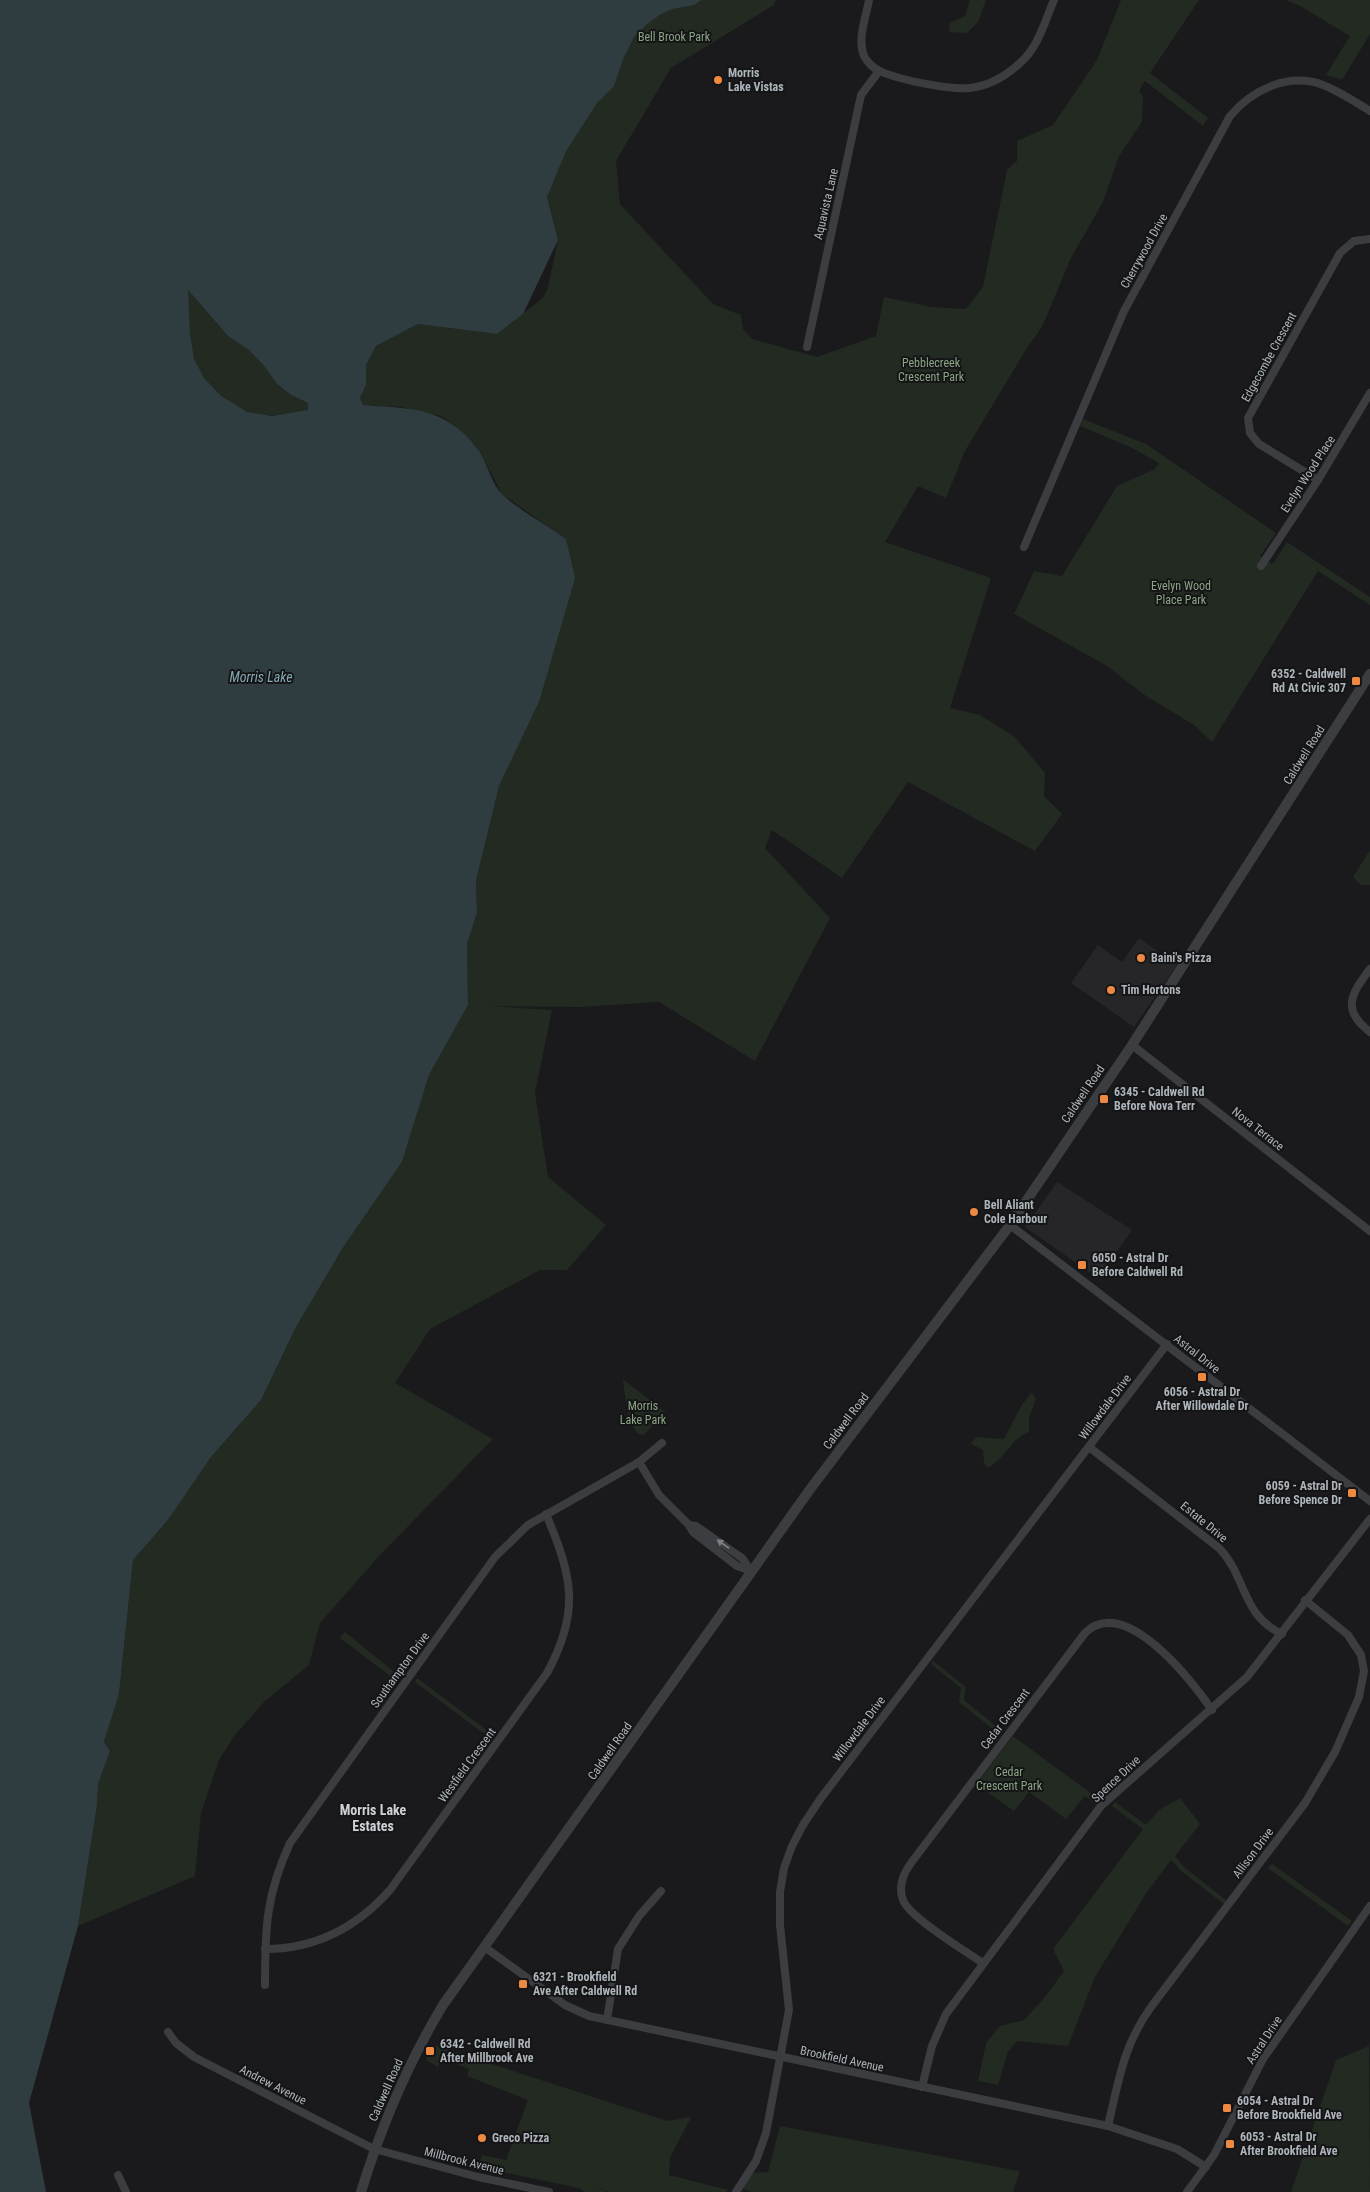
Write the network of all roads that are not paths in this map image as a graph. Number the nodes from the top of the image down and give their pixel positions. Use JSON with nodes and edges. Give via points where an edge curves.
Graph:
{"nodes":[{"id":1,"x":869,"y":0,"type":"edge"},
{"id":2,"x":1054,"y":0,"type":"edge"},
{"id":3,"x":879,"y":71,"type":"junction"},
{"id":4,"x":1370,"y":111,"type":"edge"},
{"id":5,"x":1370,"y":239,"type":"edge"},
{"id":6,"x":807,"y":347,"type":"dead end"},
{"id":7,"x":1370,"y":393,"type":"edge"},
{"id":8,"x":1318,"y":480,"type":"junction"},
{"id":9,"x":1024,"y":547,"type":"dead end"},
{"id":10,"x":1261,"y":566,"type":"dead end"},
{"id":11,"x":1370,"y":674,"type":"edge"},
{"id":12,"x":1370,"y":969,"type":"edge"},
{"id":13,"x":1370,"y":1032,"type":"edge"},
{"id":14,"x":1132,"y":1045,"type":"junction"},
{"id":15,"x":1010,"y":1224,"type":"junction"},
{"id":16,"x":1370,"y":1231,"type":"edge"},
{"id":17,"x":1167,"y":1344,"type":"junction"},
{"id":18,"x":662,"y":1443,"type":"dead end"},
{"id":19,"x":1089,"y":1447,"type":"junction"},
{"id":20,"x":639,"y":1462,"type":"junction"},
{"id":21,"x":1370,"y":1501,"type":"edge"},
{"id":22,"x":546,"y":1514,"type":"junction"},
{"id":23,"x":1370,"y":1519,"type":"edge"},
{"id":24,"x":752,"y":1571,"type":"junction"},
{"id":25,"x":1305,"y":1600,"type":"junction"},
{"id":26,"x":1282,"y":1634,"type":"junction"},
{"id":27,"x":1212,"y":1710,"type":"junction"},
{"id":28,"x":661,"y":1891,"type":"dead end"},
{"id":29,"x":1370,"y":1906,"type":"edge"},
{"id":30,"x":265,"y":1948,"type":"junction"},
{"id":31,"x":486,"y":1948,"type":"junction"},
{"id":32,"x":983,"y":1963,"type":"junction"},
{"id":33,"x":265,"y":1985,"type":"dead end"},
{"id":34,"x":606,"y":2020,"type":"junction"},
{"id":35,"x":168,"y":2032,"type":"dead end"},
{"id":36,"x":780,"y":2057,"type":"junction"},
{"id":37,"x":922,"y":2087,"type":"junction"},
{"id":38,"x":1108,"y":2126,"type":"junction"},
{"id":39,"x":374,"y":2149,"type":"junction"},
{"id":40,"x":1206,"y":2167,"type":"junction"},
{"id":41,"x":118,"y":2175,"type":"dead end"},
{"id":42,"x":126,"y":2192,"type":"edge"},
{"id":43,"x":361,"y":2192,"type":"edge"},
{"id":44,"x":549,"y":2192,"type":"edge"},
{"id":45,"x":736,"y":2192,"type":"edge"},
{"id":46,"x":1187,"y":2192,"type":"edge"}],
"edges":[{"from":1,"to":3,"type":"street","via":[[861,38],[862,51],[868,62]]},
{"from":2,"to":3,"type":"street","via":[[1029,54],[993,82],[957,88]]},
{"from":3,"to":6,"type":"street","name":"Aquavista Lane","via":[[861,95]]},
{"from":4,"to":9,"type":"street","name":"Cherrywood Drive","via":[[1322,84],[1294,82],[1279,83],[1251,95],[1230,116],[1124,311]]},
{"from":5,"to":8,"type":"street","name":"Edgecombe Crescent","via":[[1354,241],[1340,253],[1248,418],[1250,433],[1257,442]]},
{"from":7,"to":8,"type":"street","name":"Evelyn Wood Place"},
{"from":8,"to":10,"type":"street","name":"Evelyn Wood Place"},
{"from":11,"to":14,"type":"street","name":"Caldwell Road"},
{"from":12,"to":13,"type":"street","via":[[1352,995],[1351,1002],[1355,1017]]},
{"from":14,"to":15,"type":"street","name":"Caldwell Road"},
{"from":14,"to":16,"type":"street","name":"Nova Terrace"},
{"from":15,"to":17,"type":"street","name":"Astral Drive"},
{"from":15,"to":24,"type":"street","name":"Caldwell Road"},
{"from":17,"to":19,"type":"street","name":"Willowdale Drive"},
{"from":17,"to":21,"type":"street","name":"Astral Drive"},
{"from":18,"to":20,"type":"street","name":"Southampton Drive"},
{"from":19,"to":26,"type":"street","name":"Estate Drive","via":[[1220,1548],[1232,1565],[1255,1613]]},
{"from":19,"to":36,"type":"street","name":"Willowdale Drive","via":[[802,1824],[784,1868],[780,1892],[780,1925],[789,2010]]},
{"from":20,"to":22,"type":"street","name":"Southampton Drive"},
{"from":20,"to":24,"type":"street","via":[[659,1494],[689,1525],[696,1526],[742,1558]]},
{"from":22,"to":30,"type":"street","name":"Southampton Drive","via":[[528,1525],[495,1557],[300,1826],[272,1888],[266,1915]]},
{"from":22,"to":30,"type":"street","name":"Westfield Crescent","via":[[564,1558],[570,1590],[561,1648],[547,1673],[376,1905],[353,1924],[332,1935],[303,1944]]},
{"from":23,"to":25,"type":"street","name":"Spence Drive"},
{"from":24,"to":31,"type":"street","name":"Caldwell Road"},
{"from":25,"to":26,"type":"street","name":"Spence Drive"},
{"from":25,"to":38,"type":"street","name":"Allison Drive","via":[[1348,1635],[1361,1655],[1364,1671],[1359,1697],[1335,1752],[1305,1803],[1133,2034]]},
{"from":26,"to":27,"type":"street","name":"Spence Drive","via":[[1247,1677]]},
{"from":27,"to":32,"type":"street","name":"Spence Drive","via":[[1101,1806]]},
{"from":27,"to":32,"type":"street","name":"Cedar Crescent","via":[[1193,1684],[1144,1637],[1124,1625],[1109,1622],[1096,1624],[1084,1632],[911,1863],[902,1881],[902,1899],[910,1911]]},
{"from":28,"to":34,"type":"street","via":[[636,1920],[618,1949]]},
{"from":29,"to":40,"type":"street","name":"Astral Drive","via":[[1263,2059]]},
{"from":30,"to":33,"type":"street","name":"Southampton Drive"},
{"from":31,"to":34,"type":"street","name":"Brookfield Avenue","via":[[570,2008]]},
{"from":31,"to":39,"type":"street","name":"Caldwell Road","via":[[433,2022]]},
{"from":32,"to":37,"type":"street","name":"Spence Drive","via":[[940,2024]]},
{"from":34,"to":36,"type":"street","name":"Brookfield Avenue"},
{"from":35,"to":39,"type":"street","name":"Andrew Avenue","via":[[194,2057]]},
{"from":36,"to":37,"type":"street","name":"Brookfield Avenue"},
{"from":36,"to":45,"type":"street","name":"Willowdale Drive","via":[[766,2133],[756,2161]]},
{"from":37,"to":38,"type":"street","name":"Brookfield Avenue"},
{"from":38,"to":40,"type":"street","name":"Brookfield Avenue","via":[[1178,2149]]},
{"from":39,"to":43,"type":"street","name":"Caldwell Road"},
{"from":39,"to":44,"type":"street","name":"Millbrook Avenue"},
{"from":40,"to":46,"type":"street","name":"Astral Drive"},
{"from":41,"to":42,"type":"street"}]}
